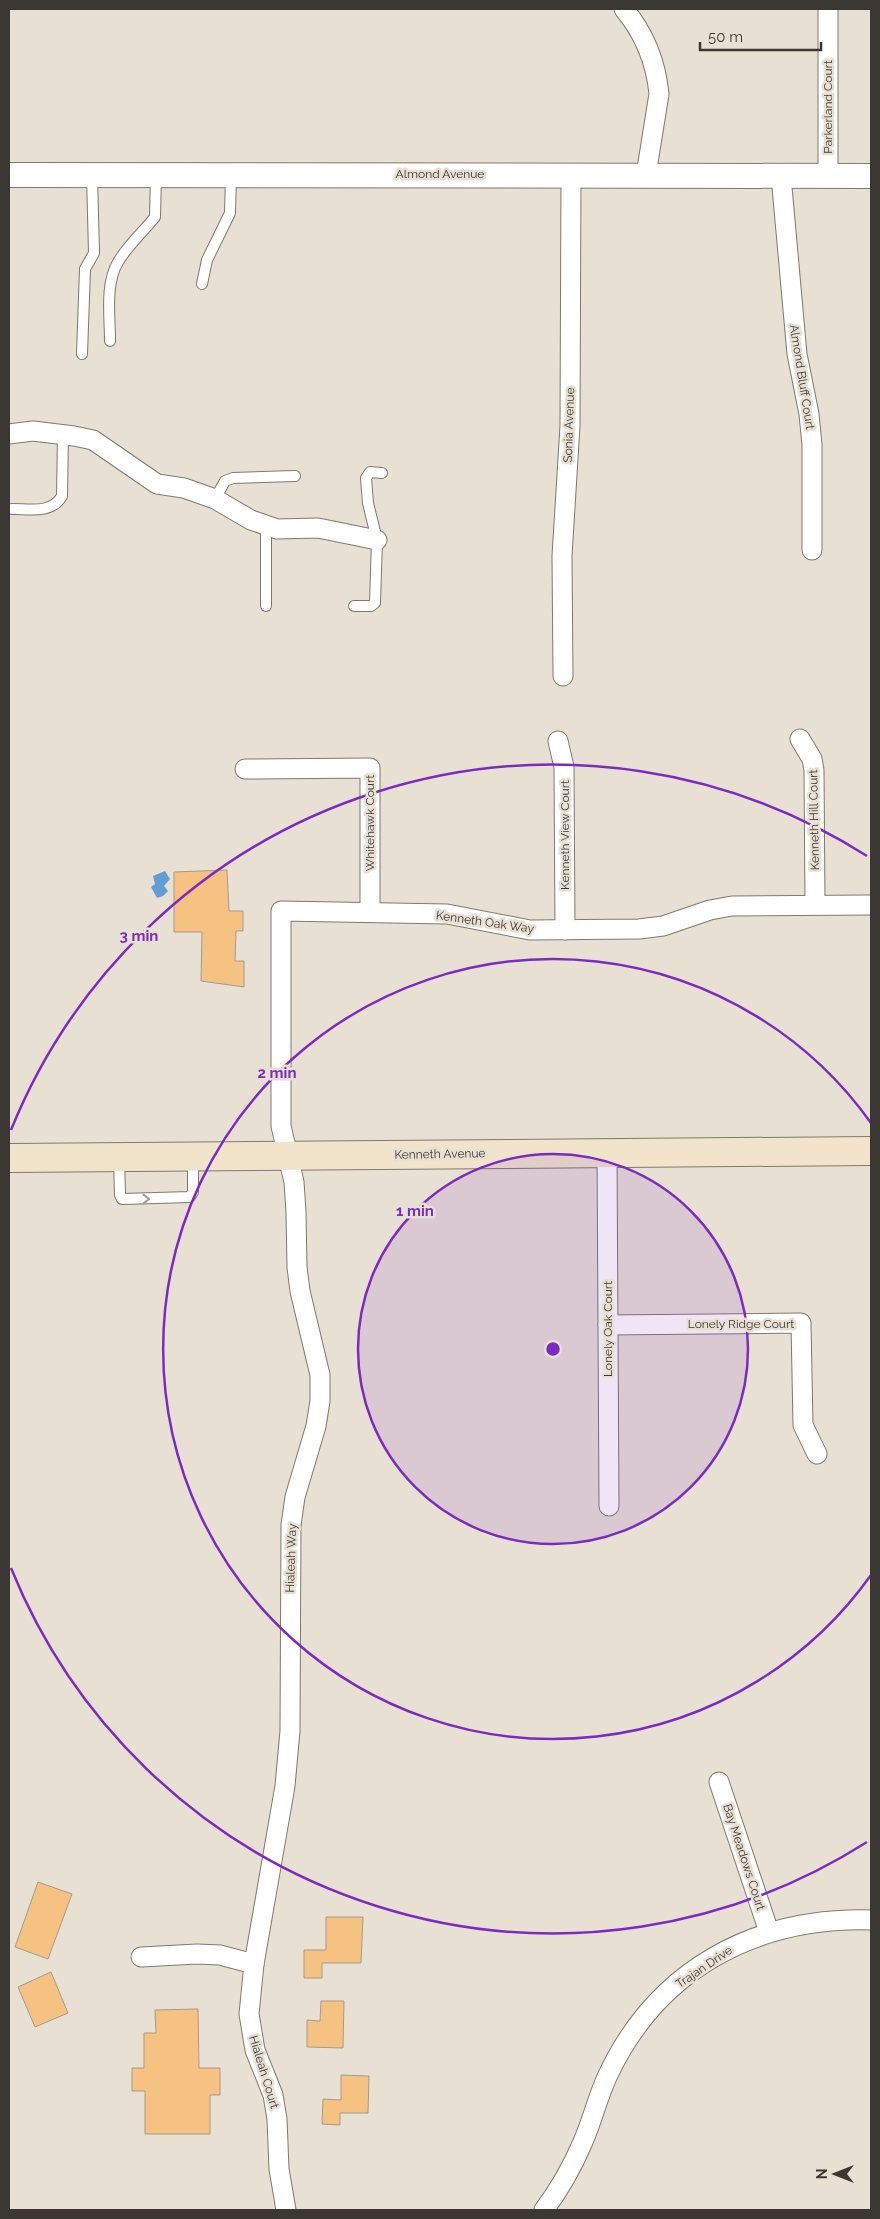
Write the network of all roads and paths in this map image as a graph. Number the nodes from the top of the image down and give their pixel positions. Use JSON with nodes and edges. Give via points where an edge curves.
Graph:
{"nodes":[{"id":1,"x":624,"y":9,"type":"edge"},
{"id":2,"x":828,"y":9,"type":"edge"},
{"id":3,"x":571,"y":174,"type":"junction"},
{"id":4,"x":9,"y":175,"type":"edge"},
{"id":5,"x":92,"y":175,"type":"junction"},
{"id":6,"x":156,"y":175,"type":"junction"},
{"id":7,"x":231,"y":175,"type":"junction"},
{"id":8,"x":646,"y":176,"type":"junction"},
{"id":9,"x":781,"y":176,"type":"junction"},
{"id":10,"x":828,"y":176,"type":"junction"},
{"id":11,"x":871,"y":176,"type":"edge"},
{"id":12,"x":202,"y":284,"type":"dead end"},
{"id":13,"x":110,"y":342,"type":"dead end"},
{"id":14,"x":82,"y":354,"type":"dead end"},
{"id":15,"x":9,"y":434,"type":"edge"},
{"id":16,"x":63,"y":434,"type":"junction"},
{"id":17,"x":382,"y":473,"type":"dead end"},
{"id":18,"x":295,"y":476,"type":"dead end"},
{"id":19,"x":215,"y":499,"type":"junction"},
{"id":20,"x":12,"y":509,"type":"dead end"},
{"id":21,"x":266,"y":525,"type":"junction"},
{"id":22,"x":377,"y":540,"type":"junction"},
{"id":23,"x":812,"y":550,"type":"dead end"},
{"id":24,"x":266,"y":606,"type":"dead end"},
{"id":25,"x":354,"y":606,"type":"dead end"},
{"id":26,"x":563,"y":676,"type":"dead end"},
{"id":27,"x":800,"y":739,"type":"dead end"},
{"id":28,"x":558,"y":741,"type":"dead end"},
{"id":29,"x":245,"y":769,"type":"dead end"},
{"id":30,"x":816,"y":904,"type":"junction"},
{"id":31,"x":871,"y":906,"type":"edge"},
{"id":32,"x":370,"y":912,"type":"junction"},
{"id":33,"x":565,"y":930,"type":"junction"},
{"id":34,"x":871,"y":1151,"type":"edge"},
{"id":35,"x":607,"y":1152,"type":"junction"},
{"id":36,"x":288,"y":1155,"type":"junction"},
{"id":37,"x":119,"y":1156,"type":"junction"},
{"id":38,"x":193,"y":1157,"type":"junction"},
{"id":39,"x":9,"y":1158,"type":"edge"},
{"id":40,"x":608,"y":1324,"type":"junction"},
{"id":41,"x":817,"y":1454,"type":"dead end"},
{"id":42,"x":609,"y":1506,"type":"dead end"},
{"id":43,"x":719,"y":1782,"type":"dead end"},
{"id":44,"x":871,"y":1920,"type":"edge"},
{"id":45,"x":769,"y":1932,"type":"junction"},
{"id":46,"x":141,"y":1957,"type":"dead end"},
{"id":47,"x":254,"y":1964,"type":"junction"},
{"id":48,"x":286,"y":2210,"type":"edge"},
{"id":49,"x":544,"y":2210,"type":"edge"}],
"edges":[{"from":1,"to":8,"type":"street","via":[[646,42],[660,94]]},
{"from":2,"to":10,"type":"street","name":"Parkerland Court"},
{"from":3,"to":7,"type":"street","name":"Almond Avenue"},
{"from":3,"to":8,"type":"street","name":"Almond Avenue"},
{"from":3,"to":26,"type":"street","name":"Sonia Avenue","via":[[570,426],[562,556]]},
{"from":4,"to":5,"type":"street","name":"Almond Avenue"},
{"from":5,"to":6,"type":"street","name":"Almond Avenue"},
{"from":5,"to":14,"type":"lane","via":[[94,253],[85,269]]},
{"from":6,"to":7,"type":"street","name":"Almond Avenue"},
{"from":6,"to":13,"type":"lane","via":[[156,217],[126,250],[110,282]]},
{"from":7,"to":12,"type":"lane","via":[[230,213],[207,260]]},
{"from":8,"to":9,"type":"street","name":"Almond Avenue"},
{"from":9,"to":10,"type":"street","name":"Almond Avenue"},
{"from":9,"to":23,"type":"street","name":"Almond Bluff Court","via":[[797,354],[812,445]]},
{"from":10,"to":11,"type":"street","name":"Almond Avenue"},
{"from":15,"to":16,"type":"street","via":[[34,431]]},
{"from":16,"to":19,"type":"street","via":[[93,440],[156,484],[184,488]]},
{"from":16,"to":20,"type":"lane","via":[[62,496],[57,504],[45,509]]},
{"from":17,"to":22,"type":"lane","via":[[370,472],[366,478]]},
{"from":18,"to":19,"type":"lane","via":[[232,478],[226,481]]},
{"from":19,"to":21,"type":"street"},
{"from":21,"to":22,"type":"street","via":[[277,529],[318,528]]},
{"from":21,"to":24,"type":"lane"},
{"from":22,"to":25,"type":"lane","via":[[375,603]]},
{"from":27,"to":30,"type":"street","name":"Kenneth Hill Court","via":[[812,759],[814,770]]},
{"from":28,"to":33,"type":"street","name":"Kenneth View Court","via":[[564,767]]},
{"from":29,"to":32,"type":"street","name":"Whitehawk Court","via":[[370,768]]},
{"from":30,"to":31,"type":"street","name":"Kenneth Oak Way"},
{"from":30,"to":33,"type":"street","name":"Kenneth Oak Way","via":[[732,906],[639,930]]},
{"from":32,"to":33,"type":"street","name":"Kenneth Oak Way","via":[[447,914],[522,929]]},
{"from":32,"to":36,"type":"street","name":"Kenneth Oak Way","via":[[281,911],[281,1126]]},
{"from":34,"to":35,"type":"main road","name":"Kenneth Avenue"},
{"from":35,"to":36,"type":"main road","name":"Kenneth Avenue"},
{"from":35,"to":40,"type":"street","name":"Lonely Oak Court"},
{"from":36,"to":38,"type":"main road","name":"Kenneth Avenue"},
{"from":36,"to":47,"type":"street","name":"Hialeah Way","via":[[294,1182],[300,1291],[318,1362],[320,1401],[291,1525],[290,1731],[285,1786]]},
{"from":37,"to":38,"type":"main road","name":"Kenneth Avenue"},
{"from":37,"to":38,"type":"lane","one_way":true,"via":[[122,1199],[190,1197],[193,1192]]},
{"from":37,"to":39,"type":"main road","name":"Kenneth Avenue"},
{"from":40,"to":41,"type":"street","name":"Lonely Ridge Court","via":[[801,1324],[802,1425]]},
{"from":40,"to":42,"type":"street","name":"Lonely Oak Court"},
{"from":43,"to":45,"type":"street","name":"Bay Meadows Court"},
{"from":44,"to":45,"type":"street","name":"Trajan Drive","via":[[815,1921]]},
{"from":45,"to":49,"type":"street","name":"Trajan Drive","via":[[726,1950],[694,1970],[666,1994],[635,2029],[607,2078],[582,2145]]},
{"from":46,"to":47,"type":"street","via":[[220,1955]]},
{"from":47,"to":48,"type":"street","name":"Hialeah Court","via":[[249,2014],[252,2038],[277,2119],[279,2169]]}]}
